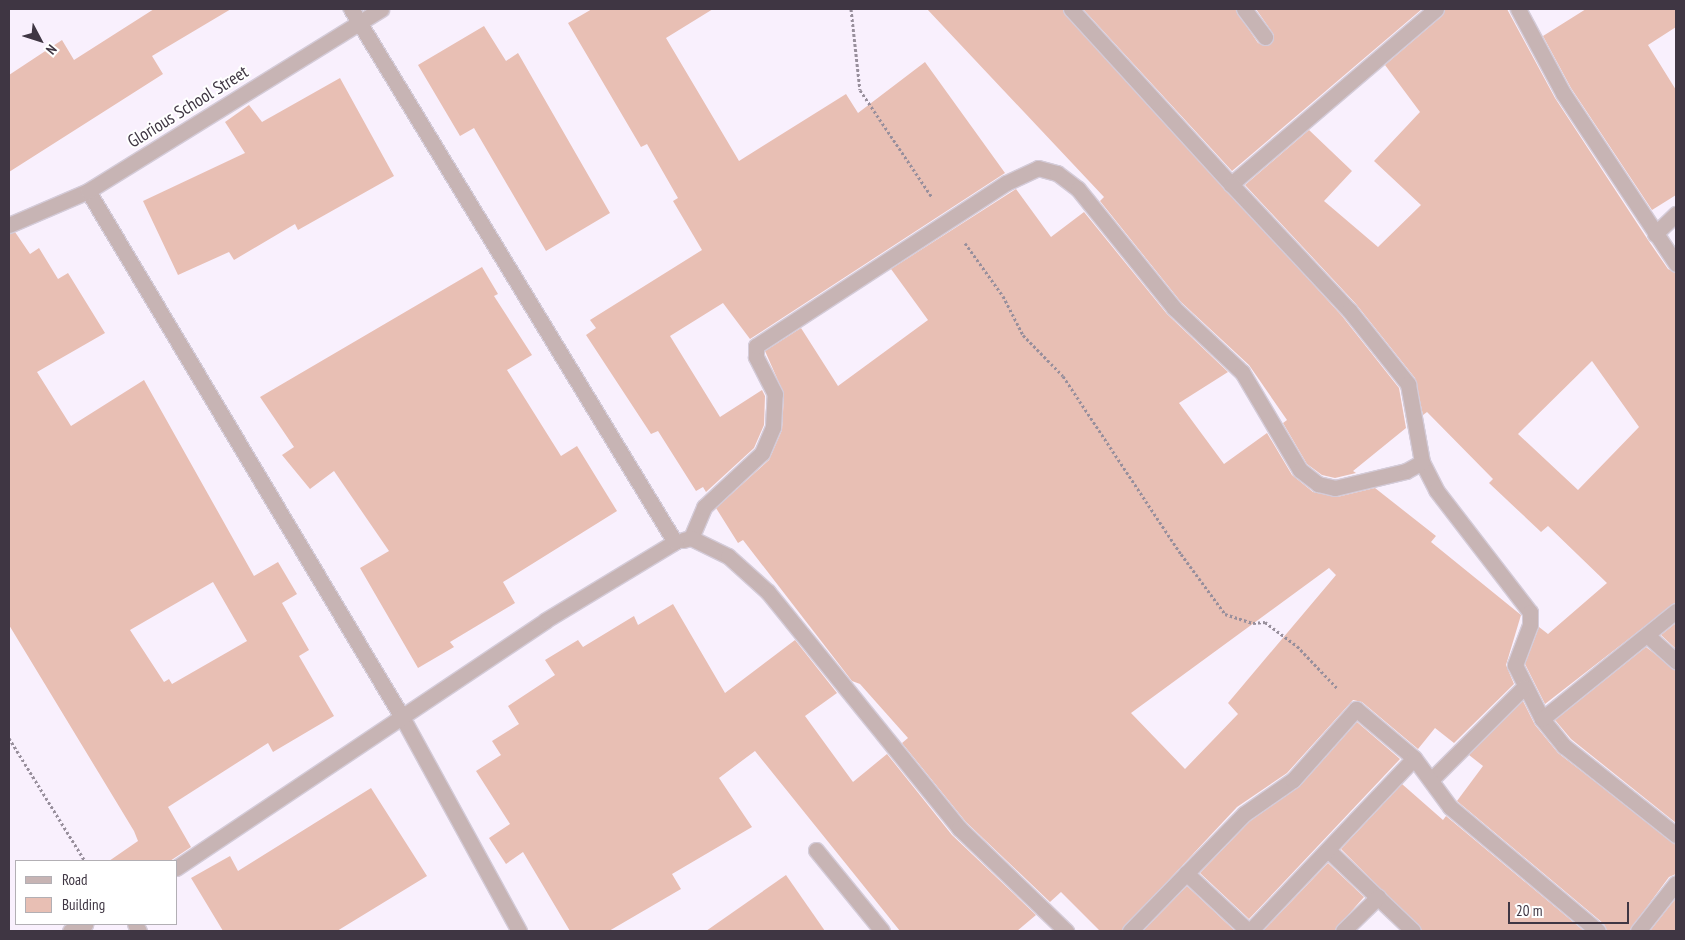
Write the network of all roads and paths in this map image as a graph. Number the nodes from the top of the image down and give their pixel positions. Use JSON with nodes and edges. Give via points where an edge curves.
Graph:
{"nodes":[{"id":1,"x":381,"y":9,"type":"edge"},
{"id":2,"x":851,"y":9,"type":"edge"},
{"id":3,"x":1071,"y":9,"type":"edge"},
{"id":4,"x":1244,"y":9,"type":"edge"},
{"id":5,"x":1436,"y":9,"type":"edge"},
{"id":6,"x":1518,"y":9,"type":"edge"},
{"id":7,"x":355,"y":15,"type":"edge"},
{"id":8,"x":1265,"y":37,"type":"dead end"},
{"id":9,"x":1231,"y":184,"type":"junction"},
{"id":10,"x":88,"y":191,"type":"junction"},
{"id":11,"x":1676,"y":214,"type":"edge"},
{"id":12,"x":949,"y":220,"type":"junction"},
{"id":13,"x":9,"y":226,"type":"edge"},
{"id":14,"x":1655,"y":234,"type":"junction"},
{"id":15,"x":1676,"y":264,"type":"edge"},
{"id":16,"x":1422,"y":462,"type":"junction"},
{"id":17,"x":691,"y":538,"type":"junction"},
{"id":18,"x":675,"y":542,"type":"junction"},
{"id":19,"x":1676,"y":611,"type":"edge"},
{"id":20,"x":1648,"y":636,"type":"junction"},
{"id":21,"x":1676,"y":661,"type":"edge"},
{"id":22,"x":1524,"y":687,"type":"junction"},
{"id":23,"x":1356,"y":709,"type":"junction"},
{"id":24,"x":402,"y":717,"type":"junction"},
{"id":25,"x":1542,"y":720,"type":"junction"},
{"id":26,"x":9,"y":738,"type":"edge"},
{"id":27,"x":1414,"y":758,"type":"junction"},
{"id":28,"x":1432,"y":778,"type":"junction"},
{"id":29,"x":1676,"y":835,"type":"edge"},
{"id":30,"x":816,"y":850,"type":"dead end"},
{"id":31,"x":1328,"y":850,"type":"junction"},
{"id":32,"x":84,"y":860,"type":"edge"},
{"id":33,"x":178,"y":867,"type":"edge"},
{"id":34,"x":1186,"y":873,"type":"junction"},
{"id":35,"x":1676,"y":883,"type":"edge"},
{"id":36,"x":1378,"y":897,"type":"junction"},
{"id":37,"x":82,"y":925,"type":"edge"},
{"id":38,"x":70,"y":931,"type":"edge"},
{"id":39,"x":519,"y":931,"type":"edge"},
{"id":40,"x":882,"y":931,"type":"edge"},
{"id":41,"x":1066,"y":931,"type":"edge"},
{"id":42,"x":1130,"y":931,"type":"edge"},
{"id":43,"x":1250,"y":931,"type":"edge"},
{"id":44,"x":1343,"y":931,"type":"edge"},
{"id":45,"x":1412,"y":931,"type":"edge"},
{"id":46,"x":1598,"y":931,"type":"edge"},
{"id":47,"x":1638,"y":931,"type":"edge"}],
"edges":[{"from":1,"to":7,"type":"street","name":"Glorious School Street"},
{"from":2,"to":12,"type":"path","via":[[860,90]]},
{"from":3,"to":9,"type":"street"},
{"from":4,"to":8,"type":"street"},
{"from":5,"to":9,"type":"street"},
{"from":6,"to":14,"type":"street","via":[[1563,93]]},
{"from":7,"to":10,"type":"street","name":"Glorious School Street"},
{"from":7,"to":18,"type":"street"},
{"from":9,"to":16,"type":"street","via":[[1349,310],[1408,384]]},
{"from":10,"to":13,"type":"street","name":"Glorious School Street"},
{"from":10,"to":24,"type":"street"},
{"from":11,"to":14,"type":"street"},
{"from":12,"to":16,"type":"street","via":[[1038,168],[1057,173],[1078,190],[1174,308],[1242,372],[1306,475],[1318,484],[1335,488],[1406,471]]},
{"from":12,"to":17,"type":"street","via":[[756,346],[756,357],[775,394],[774,427],[762,453],[704,507]]},
{"from":12,"to":23,"type":"path","via":[[1003,296],[1023,335],[1063,376],[1180,554],[1225,614],[1253,623],[1265,622],[1297,646]]},
{"from":14,"to":15,"type":"street"},
{"from":16,"to":22,"type":"street","via":[[1436,490],[1530,612],[1530,624],[1514,665]]},
{"from":17,"to":18,"type":"street"},
{"from":17,"to":41,"type":"street","via":[[728,556],[768,592],[959,828]]},
{"from":18,"to":24,"type":"street","via":[[546,620]]},
{"from":19,"to":20,"type":"street"},
{"from":20,"to":21,"type":"street"},
{"from":20,"to":25,"type":"street"},
{"from":22,"to":25,"type":"street"},
{"from":22,"to":28,"type":"street"},
{"from":23,"to":27,"type":"street"},
{"from":23,"to":34,"type":"street","via":[[1293,780],[1244,814]]},
{"from":24,"to":33,"type":"street"},
{"from":24,"to":39,"type":"street"},
{"from":25,"to":29,"type":"street","via":[[1564,746]]},
{"from":26,"to":32,"type":"path"},
{"from":27,"to":28,"type":"street"},
{"from":27,"to":31,"type":"street"},
{"from":28,"to":46,"type":"street","via":[[1450,807]]},
{"from":30,"to":40,"type":"street"},
{"from":31,"to":36,"type":"street"},
{"from":31,"to":43,"type":"street"},
{"from":34,"to":42,"type":"street"},
{"from":34,"to":43,"type":"street"},
{"from":35,"to":47,"type":"street"},
{"from":36,"to":44,"type":"street"},
{"from":36,"to":45,"type":"street"},
{"from":37,"to":38,"type":"street"}]}
